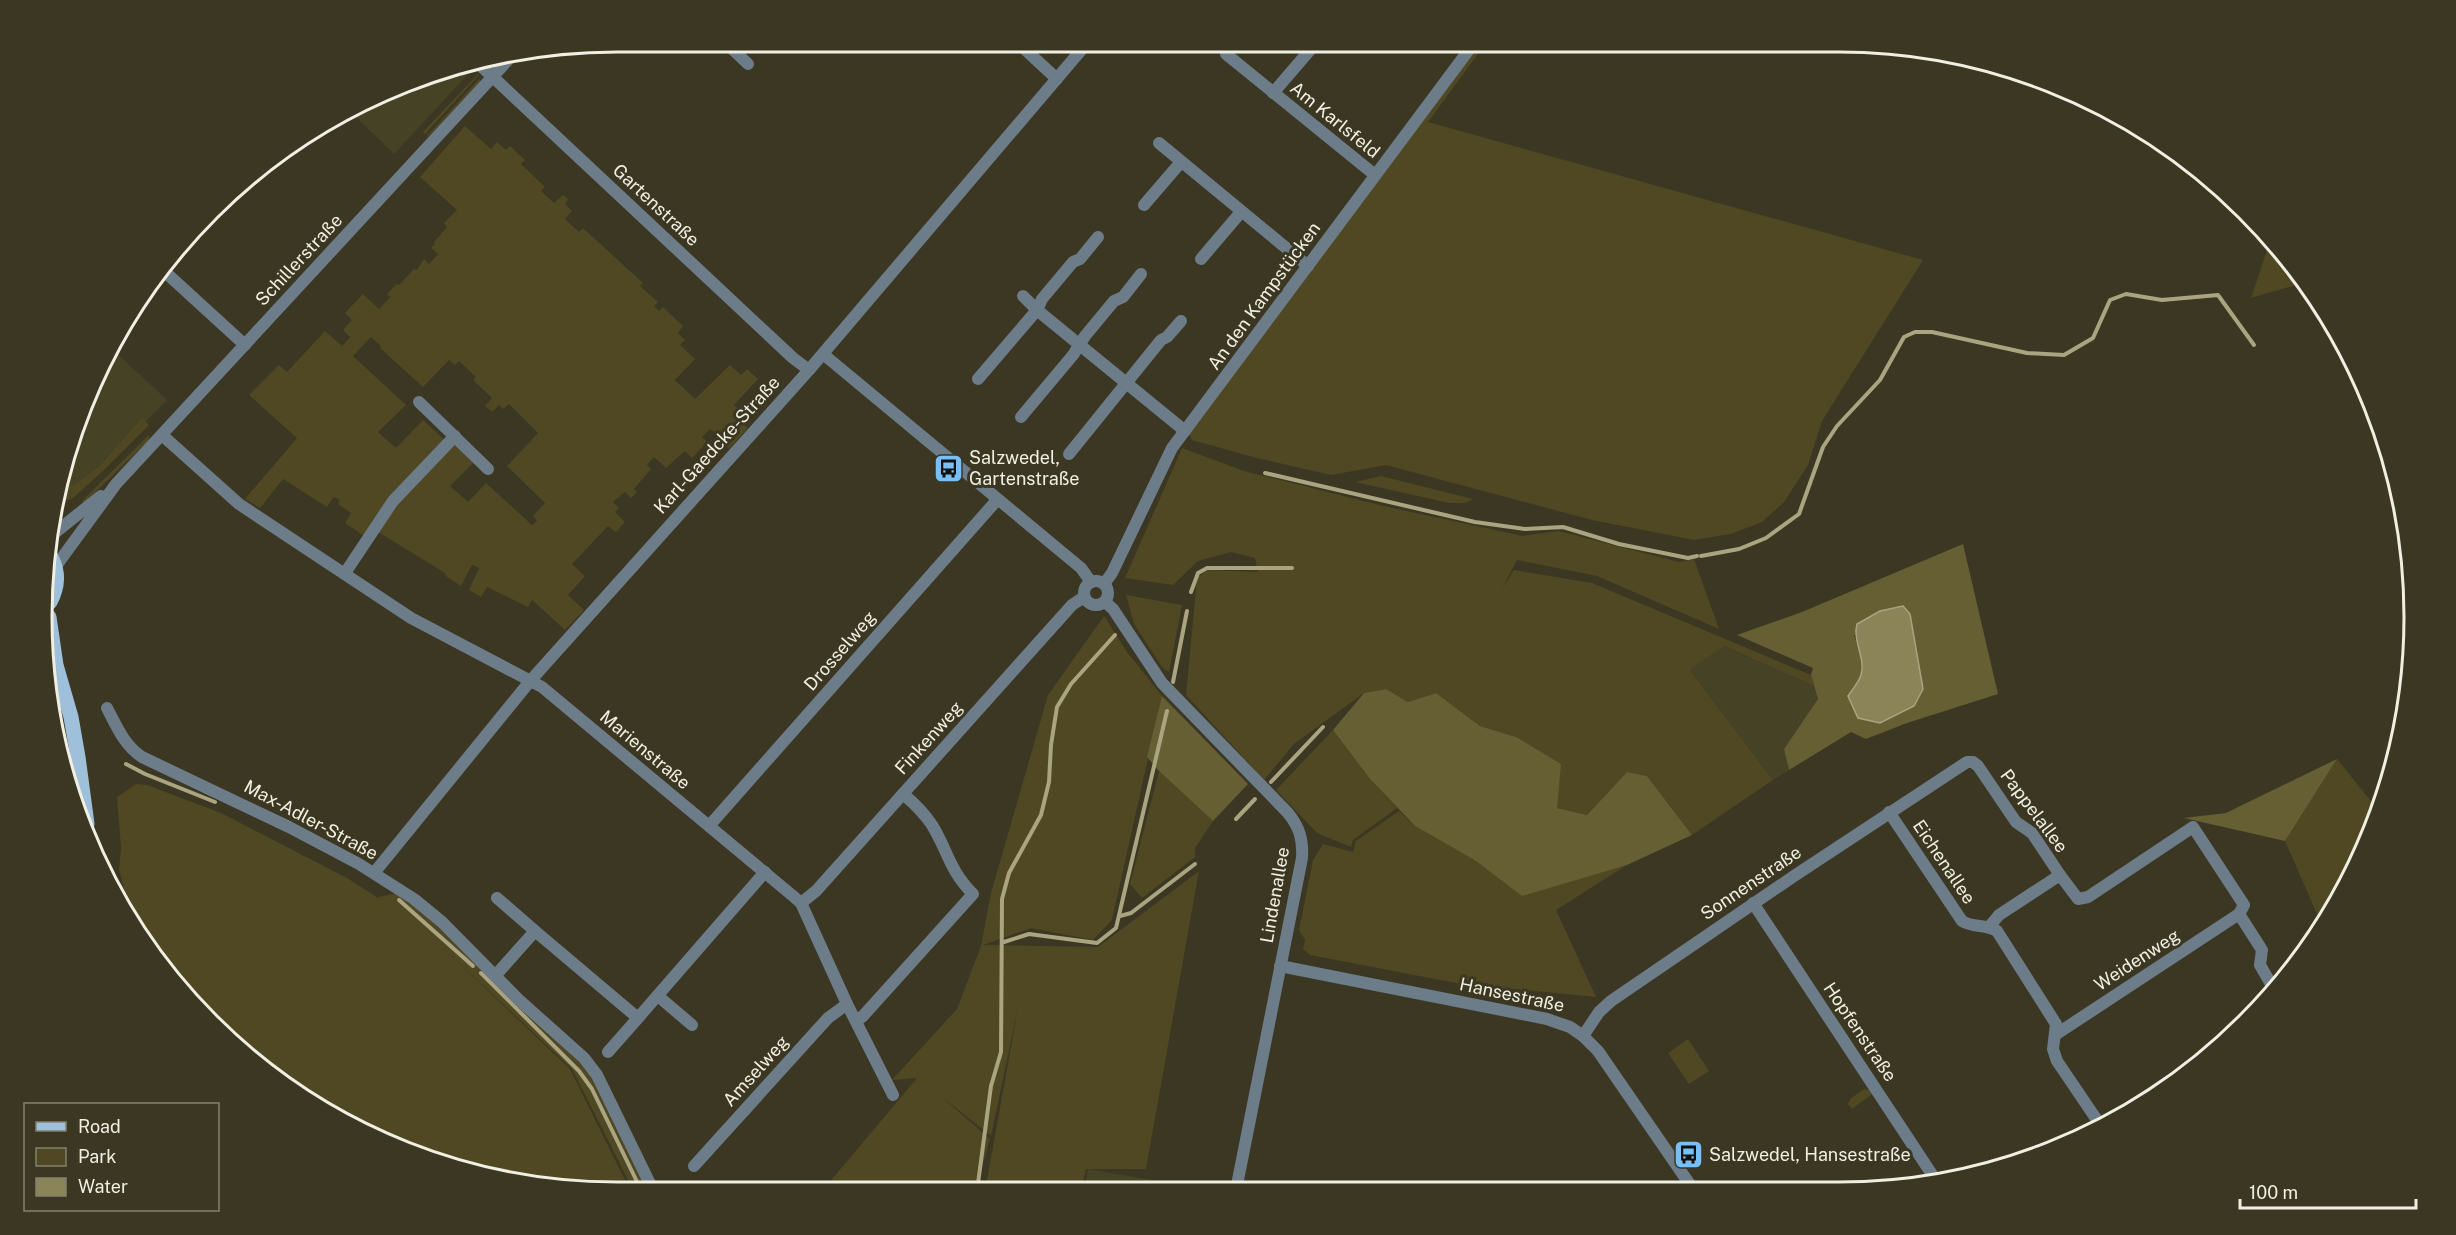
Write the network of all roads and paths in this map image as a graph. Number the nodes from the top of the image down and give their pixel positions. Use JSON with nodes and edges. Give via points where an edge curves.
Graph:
{"nodes":[{"id":1,"x":737,"y":53,"type":"edge"},
{"id":2,"x":1029,"y":53,"type":"edge"},
{"id":3,"x":1079,"y":53,"type":"edge"},
{"id":4,"x":1307,"y":53,"type":"edge"},
{"id":5,"x":1466,"y":53,"type":"edge"},
{"id":6,"x":1226,"y":54,"type":"dead end"},
{"id":7,"x":505,"y":64,"type":"edge"},
{"id":8,"x":748,"y":64,"type":"dead end"},
{"id":9,"x":484,"y":69,"type":"edge"},
{"id":10,"x":493,"y":77,"type":"junction"},
{"id":11,"x":1057,"y":79,"type":"junction"},
{"id":12,"x":1273,"y":93,"type":"junction"},
{"id":13,"x":1159,"y":143,"type":"dead end"},
{"id":14,"x":1181,"y":162,"type":"junction"},
{"id":15,"x":1375,"y":175,"type":"junction"},
{"id":16,"x":1144,"y":205,"type":"dead end"},
{"id":17,"x":1241,"y":212,"type":"junction"},
{"id":18,"x":1098,"y":237,"type":"dead end"},
{"id":19,"x":1201,"y":259,"type":"dead end"},
{"id":20,"x":1308,"y":266,"type":"junction"},
{"id":21,"x":1141,"y":274,"type":"dead end"},
{"id":22,"x":168,"y":275,"type":"edge"},
{"id":23,"x":1023,"y":296,"type":"dead end"},
{"id":24,"x":1037,"y":310,"type":"junction"},
{"id":25,"x":1180,"y":321,"type":"dead end"},
{"id":26,"x":245,"y":345,"type":"junction"},
{"id":27,"x":1079,"y":345,"type":"junction"},
{"id":28,"x":823,"y":354,"type":"junction"},
{"id":29,"x":809,"y":370,"type":"junction"},
{"id":30,"x":978,"y":379,"type":"dead end"},
{"id":31,"x":1126,"y":384,"type":"junction"},
{"id":32,"x":419,"y":402,"type":"dead end"},
{"id":33,"x":1021,"y":417,"type":"dead end"},
{"id":34,"x":1185,"y":431,"type":"junction"},
{"id":35,"x":162,"y":435,"type":"junction"},
{"id":36,"x":454,"y":436,"type":"junction"},
{"id":37,"x":1069,"y":454,"type":"dead end"},
{"id":38,"x":488,"y":469,"type":"dead end"},
{"id":39,"x":116,"y":484,"type":"junction"},
{"id":40,"x":998,"y":500,"type":"junction"},
{"id":41,"x":59,"y":529,"type":"edge"},
{"id":42,"x":56,"y":559,"type":"edge"},
{"id":43,"x":345,"y":573,"type":"junction"},
{"id":44,"x":55,"y":575,"type":"edge"},
{"id":45,"x":1091,"y":582,"type":"junction"},
{"id":46,"x":1104,"y":584,"type":"junction"},
{"id":47,"x":53,"y":594,"type":"edge"},
{"id":48,"x":1084,"y":597,"type":"junction"},
{"id":49,"x":1105,"y":602,"type":"junction"},
{"id":50,"x":55,"y":671,"type":"edge"},
{"id":51,"x":531,"y":680,"type":"junction"},
{"id":52,"x":106,"y":708,"type":"dead end"},
{"id":53,"x":1950,"y":772,"type":"joint"},
{"id":54,"x":903,"y":794,"type":"junction"},
{"id":55,"x":84,"y":804,"type":"edge"},
{"id":56,"x":1889,"y":812,"type":"junction"},
{"id":57,"x":709,"y":826,"type":"junction"},
{"id":58,"x":765,"y":872,"type":"junction"},
{"id":59,"x":374,"y":873,"type":"junction"},
{"id":60,"x":2060,"y":875,"type":"junction"},
{"id":61,"x":497,"y":898,"type":"dead end"},
{"id":62,"x":801,"y":903,"type":"junction"},
{"id":63,"x":1753,"y":903,"type":"junction"},
{"id":64,"x":2239,"y":914,"type":"junction"},
{"id":65,"x":1989,"y":927,"type":"junction"},
{"id":66,"x":535,"y":931,"type":"junction"},
{"id":67,"x":1280,"y":966,"type":"junction"},
{"id":68,"x":495,"y":976,"type":"junction"},
{"id":69,"x":2270,"y":982,"type":"edge"},
{"id":70,"x":658,"y":996,"type":"junction"},
{"id":71,"x":847,"y":1004,"type":"junction"},
{"id":72,"x":638,"y":1018,"type":"junction"},
{"id":73,"x":856,"y":1021,"type":"junction"},
{"id":74,"x":692,"y":1025,"type":"dead end"},
{"id":75,"x":2055,"y":1035,"type":"junction"},
{"id":76,"x":1583,"y":1036,"type":"junction"},
{"id":77,"x":608,"y":1052,"type":"dead end"},
{"id":78,"x":893,"y":1095,"type":"dead end"},
{"id":79,"x":2097,"y":1120,"type":"edge"},
{"id":80,"x":694,"y":1166,"type":"dead end"},
{"id":81,"x":1932,"y":1175,"type":"edge"},
{"id":82,"x":649,"y":1182,"type":"edge"},
{"id":83,"x":1238,"y":1182,"type":"edge"},
{"id":84,"x":1686,"y":1182,"type":"edge"}],
"edges":[{"from":1,"to":8,"type":"street"},
{"from":2,"to":11,"type":"street"},
{"from":3,"to":11,"type":"street","name":"Karl-Gaedcke-Straße"},
{"from":4,"to":12,"type":"street","name":"Am Karlsfeld"},
{"from":5,"to":15,"type":"street","name":"An den Kampstücken"},
{"from":6,"to":12,"type":"street","name":"Am Karlsfeld"},
{"from":7,"to":10,"type":"street","name":"Schillerstraße"},
{"from":9,"to":10,"type":"street","name":"Gartenstraße"},
{"from":10,"to":26,"type":"street","name":"Schillerstraße"},
{"from":10,"to":29,"type":"street","name":"Gartenstraße"},
{"from":11,"to":28,"type":"street","name":"Karl-Gaedcke-Straße"},
{"from":12,"to":15,"type":"street","name":"Am Karlsfeld"},
{"from":13,"to":14,"type":"street"},
{"from":14,"to":16,"type":"street"},
{"from":14,"to":17,"type":"street"},
{"from":15,"to":20,"type":"street","name":"An den Kampstücken"},
{"from":17,"to":19,"type":"street"},
{"from":17,"to":20,"type":"street"},
{"from":18,"to":24,"type":"street","via":[[1042,299]]},
{"from":20,"to":34,"type":"street","name":"An den Kampstücken"},
{"from":21,"to":27,"type":"street"},
{"from":22,"to":26,"type":"street"},
{"from":23,"to":24,"type":"street"},
{"from":24,"to":27,"type":"street"},
{"from":24,"to":30,"type":"street"},
{"from":25,"to":31,"type":"street"},
{"from":26,"to":35,"type":"street","name":"Schillerstraße"},
{"from":27,"to":31,"type":"street"},
{"from":27,"to":33,"type":"street"},
{"from":28,"to":29,"type":"street","name":"Karl-Gaedcke-Straße"},
{"from":28,"to":40,"type":"street"},
{"from":29,"to":51,"type":"street","name":"Karl-Gaedcke-Straße"},
{"from":31,"to":34,"type":"street"},
{"from":31,"to":37,"type":"street"},
{"from":32,"to":36,"type":"street"},
{"from":34,"to":46,"type":"street","name":"An den Kampstücken","via":[[1167,458]]},
{"from":35,"to":39,"type":"street","name":"Schillerstraße"},
{"from":35,"to":43,"type":"street","name":"Marienstraße","via":[[239,504]]},
{"from":36,"to":38,"type":"street"},
{"from":36,"to":43,"type":"street","via":[[393,501]]},
{"from":39,"to":41,"type":"street","name":"Schillerstraße"},
{"from":39,"to":42,"type":"street","name":"Schillerstraße"},
{"from":40,"to":45,"type":"street","via":[[1081,568]]},
{"from":40,"to":57,"type":"street","name":"Drosselweg"},
{"from":43,"to":51,"type":"street","name":"Marienstraße","via":[[418,622]]},
{"from":44,"to":47,"type":"main road"},
{"from":45,"to":46,"type":"street"},
{"from":45,"to":48,"type":"street"},
{"from":46,"to":49,"type":"street","via":[[1108,592]]},
{"from":48,"to":49,"type":"street","via":[[1094,605]]},
{"from":48,"to":54,"type":"street","name":"Finkenweg","via":[[1072,605]]},
{"from":49,"to":67,"type":"street","name":"Lindenallee","via":[[1162,683],[1288,813],[1299,830],[1302,858]]},
{"from":50,"to":55,"type":"main road","via":[[72,727]]},
{"from":51,"to":57,"type":"street","name":"Marienstraße"},
{"from":51,"to":59,"type":"street","name":"Karl-Gaedcke-Straße"},
{"from":52,"to":59,"type":"street","name":"Max-Adler-Straße","via":[[124,741],[142,757],[289,827]]},
{"from":53,"to":56,"type":"street","name":"Sonnenstraße"},
{"from":53,"to":60,"type":"street","name":"Pappelallee","via":[[1967,762],[1978,766],[2016,822],[2032,833]]},
{"from":54,"to":62,"type":"street","name":"Finkenweg"},
{"from":54,"to":73,"type":"street","via":[[932,825],[951,868],[973,894]]},
{"from":56,"to":63,"type":"street","name":"Sonnenstraße"},
{"from":56,"to":65,"type":"street","name":"Eichenallee","via":[[1962,921],[1975,927]]},
{"from":57,"to":58,"type":"street","name":"Marienstraße"},
{"from":58,"to":62,"type":"street","name":"Marienstraße"},
{"from":58,"to":70,"type":"street"},
{"from":59,"to":68,"type":"street","name":"Max-Adler-Straße","via":[[430,911]]},
{"from":60,"to":64,"type":"street","name":"Pappelallee","via":[[2078,899],[2083,899],[2193,827],[2241,899],[2244,905]]},
{"from":60,"to":65,"type":"street","name":"Pappelallee","via":[[1999,915]]},
{"from":61,"to":66,"type":"street"},
{"from":62,"to":71,"type":"street","name":"Marienstraße"},
{"from":63,"to":76,"type":"street","name":"Sonnenstraße","via":[[1611,1001]]},
{"from":63,"to":81,"type":"street","name":"Hopfenstraße"},
{"from":64,"to":69,"type":"street","via":[[2262,950],[2260,965]]},
{"from":64,"to":75,"type":"street","name":"Weidenweg"},
{"from":65,"to":75,"type":"street","via":[[1997,931],[2049,1012],[2056,1024]]},
{"from":66,"to":68,"type":"street"},
{"from":66,"to":72,"type":"street"},
{"from":67,"to":76,"type":"street","name":"Hansestraße","via":[[1547,1019]]},
{"from":67,"to":83,"type":"street","name":"Lindenallee"},
{"from":68,"to":82,"type":"street","name":"Max-Adler-Straße","via":[[584,1058],[597,1075]]},
{"from":70,"to":72,"type":"street"},
{"from":70,"to":74,"type":"street"},
{"from":71,"to":73,"type":"street","name":"Marienstraße"},
{"from":71,"to":80,"type":"street","name":"Amselweg","via":[[828,1018]]},
{"from":72,"to":77,"type":"street"},
{"from":73,"to":78,"type":"street","name":"Marienstraße"},
{"from":75,"to":79,"type":"street","via":[[2053,1049],[2057,1060]]},
{"from":76,"to":84,"type":"street","name":"Hansestraße","via":[[1605,1059]]}]}
